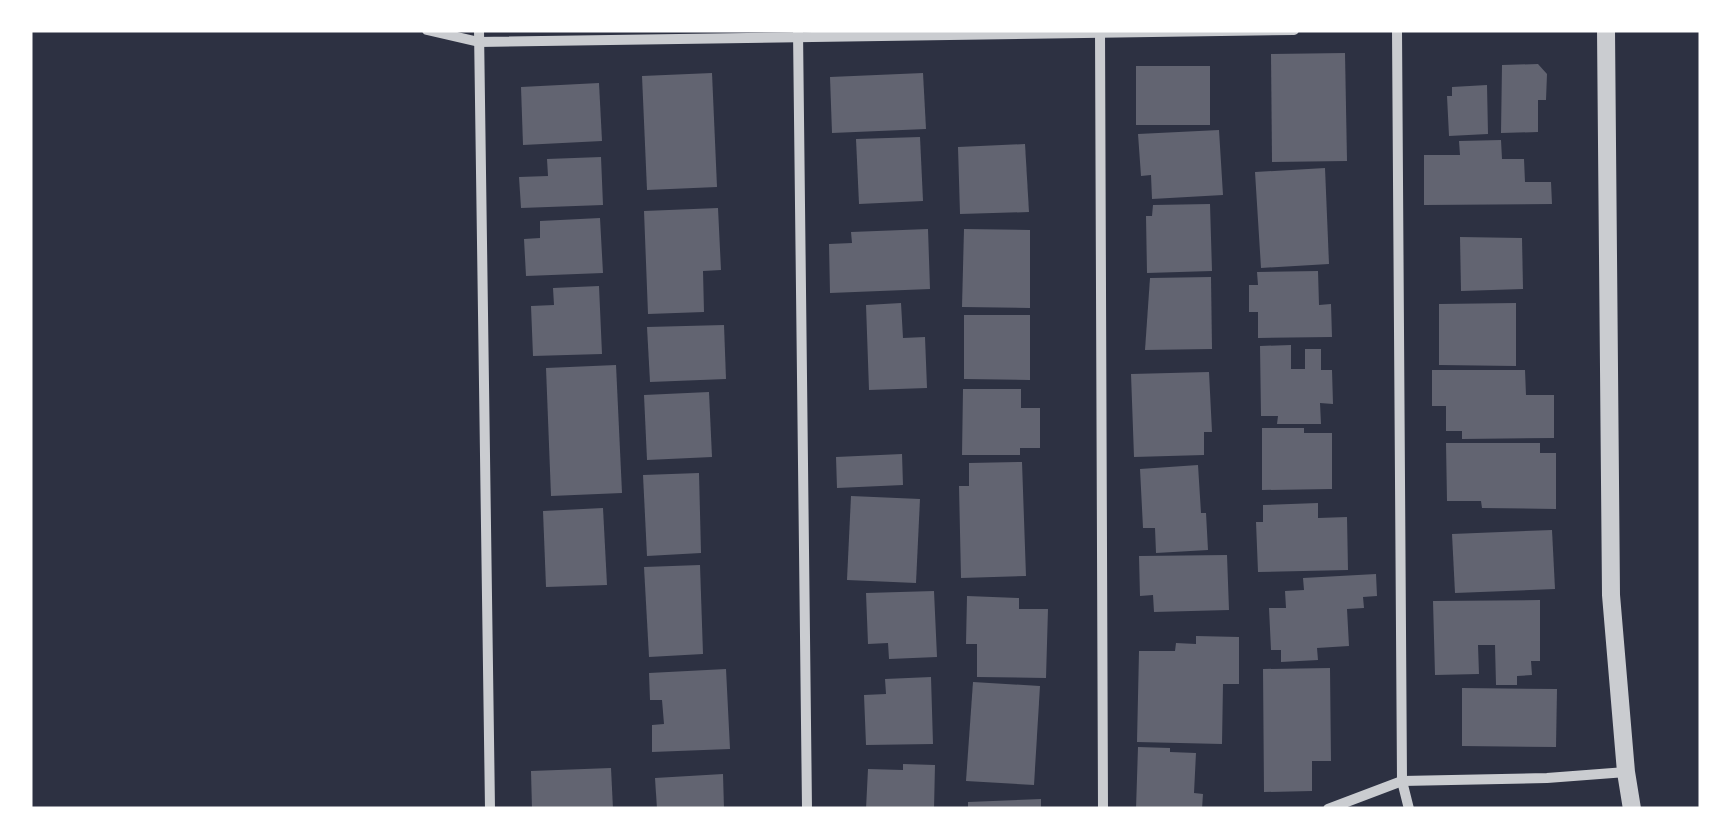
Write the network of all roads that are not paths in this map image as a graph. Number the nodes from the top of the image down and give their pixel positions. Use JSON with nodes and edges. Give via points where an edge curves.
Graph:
{"nodes":[{"id":1,"x":427,"y":30,"type":"edge"},
{"id":2,"x":1294,"y":30,"type":"edge"},
{"id":3,"x":1397,"y":30,"type":"edge"},
{"id":4,"x":1606,"y":30,"type":"edge"},
{"id":5,"x":1100,"y":31,"type":"edge"},
{"id":6,"x":798,"y":33,"type":"edge"},
{"id":7,"x":479,"y":36,"type":"edge"},
{"id":8,"x":1626,"y":772,"type":"junction"},
{"id":9,"x":1402,"y":781,"type":"junction"},
{"id":10,"x":490,"y":809,"type":"edge"},
{"id":11,"x":807,"y":809,"type":"edge"},
{"id":12,"x":1103,"y":809,"type":"edge"},
{"id":13,"x":1328,"y":809,"type":"edge"},
{"id":14,"x":1409,"y":809,"type":"edge"},
{"id":15,"x":1632,"y":809,"type":"edge"}],
"edges":[{"from":1,"to":7,"type":"street"},
{"from":2,"to":5,"type":"street"},
{"from":3,"to":9,"type":"street"},
{"from":4,"to":8,"type":"street","via":[[1611,595]]},
{"from":5,"to":6,"type":"street"},
{"from":5,"to":12,"type":"street"},
{"from":6,"to":7,"type":"street"},
{"from":6,"to":11,"type":"street"},
{"from":7,"to":10,"type":"street"},
{"from":8,"to":9,"type":"street"},
{"from":8,"to":15,"type":"street"},
{"from":9,"to":13,"type":"street"},
{"from":9,"to":14,"type":"street"}]}
